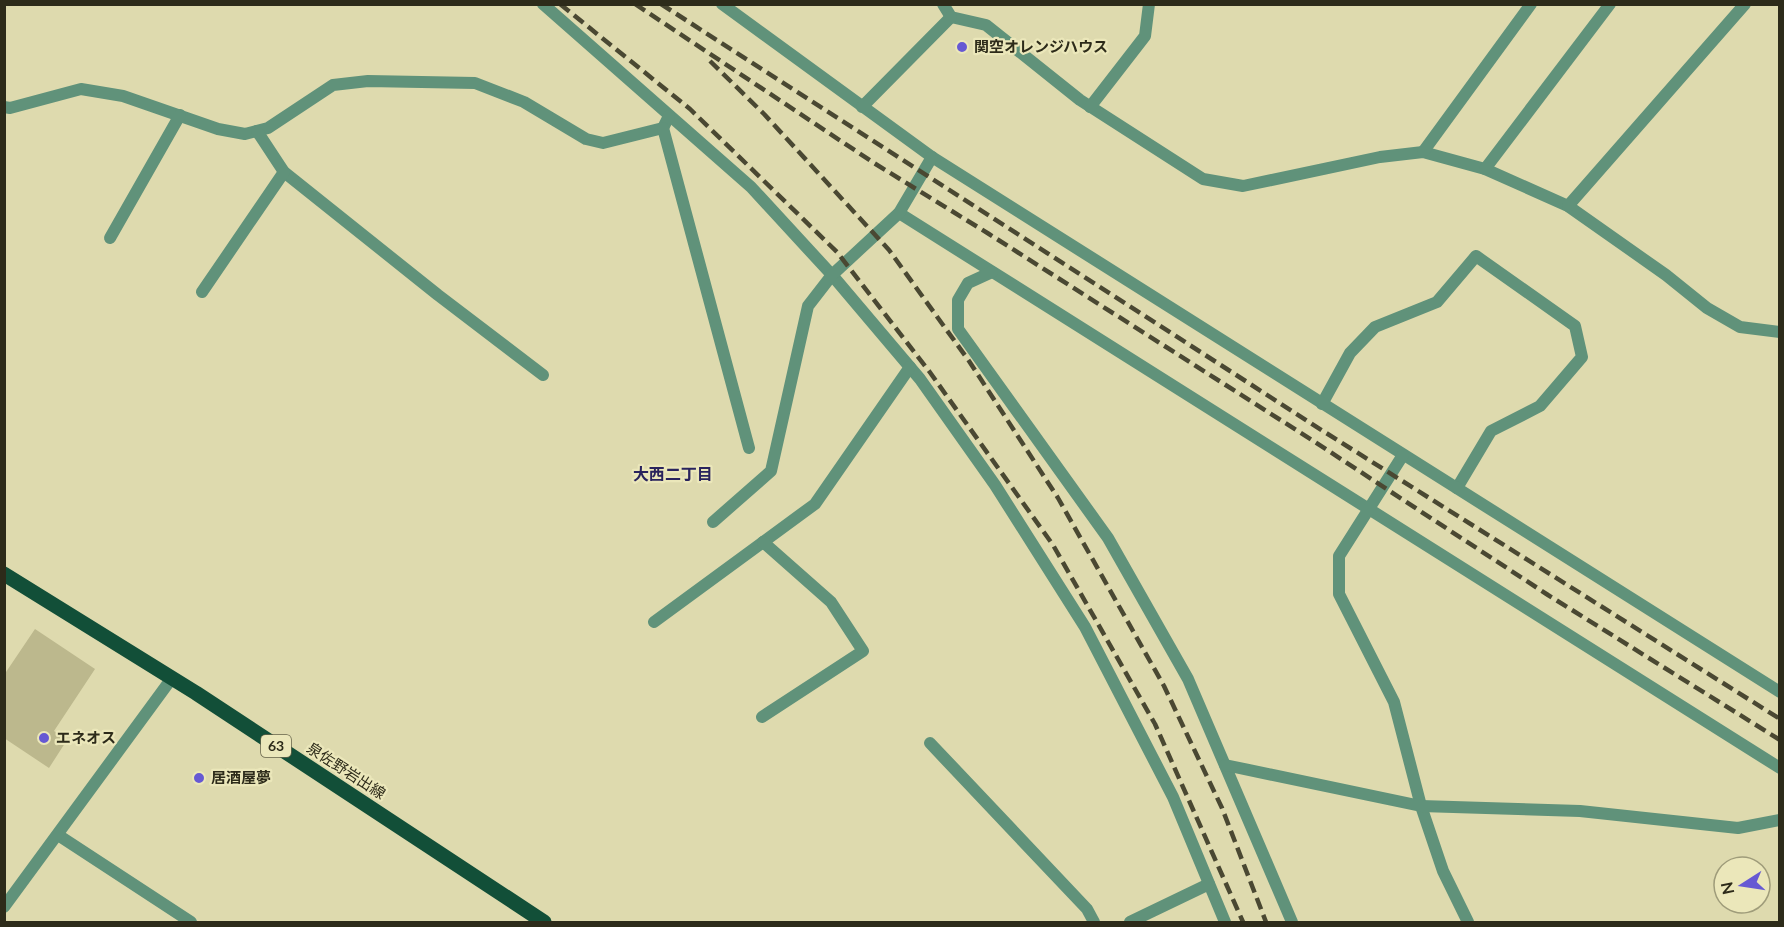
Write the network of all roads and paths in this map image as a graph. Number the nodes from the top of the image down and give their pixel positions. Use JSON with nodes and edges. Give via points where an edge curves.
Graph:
{"nodes":[{"id":1,"x":543,"y":4,"type":"edge"},
{"id":2,"x":722,"y":4,"type":"edge"},
{"id":3,"x":943,"y":4,"type":"edge"},
{"id":4,"x":1149,"y":4,"type":"edge"},
{"id":5,"x":1531,"y":4,"type":"edge"},
{"id":6,"x":1610,"y":4,"type":"edge"},
{"id":7,"x":1745,"y":4,"type":"edge"},
{"id":8,"x":951,"y":17,"type":"junction"},
{"id":9,"x":4,"y":107,"type":"edge"},
{"id":10,"x":862,"y":107,"type":"junction"},
{"id":11,"x":1090,"y":107,"type":"junction"},
{"id":12,"x":180,"y":115,"type":"junction"},
{"id":13,"x":669,"y":116,"type":"junction"},
{"id":14,"x":663,"y":128,"type":"junction"},
{"id":15,"x":257,"y":131,"type":"junction"},
{"id":16,"x":1423,"y":152,"type":"junction"},
{"id":17,"x":932,"y":158,"type":"junction"},
{"id":18,"x":1485,"y":169,"type":"junction"},
{"id":19,"x":284,"y":172,"type":"junction"},
{"id":20,"x":1568,"y":206,"type":"junction"},
{"id":21,"x":899,"y":213,"type":"junction"},
{"id":22,"x":110,"y":238,"type":"dead end"},
{"id":23,"x":992,"y":272,"type":"junction"},
{"id":24,"x":832,"y":275,"type":"junction"},
{"id":25,"x":202,"y":292,"type":"dead end"},
{"id":26,"x":1779,"y":332,"type":"edge"},
{"id":27,"x":910,"y":367,"type":"junction"},
{"id":28,"x":543,"y":375,"type":"dead end"},
{"id":29,"x":1322,"y":404,"type":"junction"},
{"id":30,"x":749,"y":448,"type":"dead end"},
{"id":31,"x":1403,"y":455,"type":"junction"},
{"id":32,"x":1457,"y":488,"type":"junction"},
{"id":33,"x":1369,"y":509,"type":"junction"},
{"id":34,"x":712,"y":522,"type":"dead end"},
{"id":35,"x":763,"y":542,"type":"junction"},
{"id":36,"x":4,"y":574,"type":"edge"},
{"id":37,"x":654,"y":622,"type":"dead end"},
{"id":38,"x":172,"y":678,"type":"junction"},
{"id":39,"x":1779,"y":692,"type":"edge"},
{"id":40,"x":762,"y":717,"type":"dead end"},
{"id":41,"x":930,"y":743,"type":"dead end"},
{"id":42,"x":1225,"y":765,"type":"junction"},
{"id":43,"x":1779,"y":768,"type":"edge"},
{"id":44,"x":1421,"y":806,"type":"junction"},
{"id":45,"x":1779,"y":820,"type":"edge"},
{"id":46,"x":58,"y":835,"type":"junction"},
{"id":47,"x":1209,"y":884,"type":"junction"},
{"id":48,"x":4,"y":907,"type":"edge"},
{"id":49,"x":191,"y":922,"type":"edge"},
{"id":50,"x":544,"y":922,"type":"edge"},
{"id":51,"x":1094,"y":922,"type":"edge"},
{"id":52,"x":1130,"y":922,"type":"edge"},
{"id":53,"x":1226,"y":922,"type":"edge"},
{"id":54,"x":1292,"y":922,"type":"edge"},
{"id":55,"x":1468,"y":922,"type":"edge"}],
"edges":[{"from":1,"to":13,"type":"street"},
{"from":2,"to":10,"type":"street"},
{"from":3,"to":8,"type":"street"},
{"from":4,"to":11,"type":"street","via":[[1145,36]]},
{"from":5,"to":16,"type":"street"},
{"from":6,"to":18,"type":"street"},
{"from":7,"to":20,"type":"street"},
{"from":8,"to":10,"type":"street"},
{"from":8,"to":11,"type":"street","via":[[986,25]]},
{"from":9,"to":12,"type":"street","via":[[81,89],[123,96]]},
{"from":10,"to":17,"type":"street"},
{"from":11,"to":16,"type":"street","via":[[1203,179],[1243,186],[1380,157]]},
{"from":12,"to":15,"type":"street","via":[[218,129],[245,134]]},
{"from":12,"to":22,"type":"street"},
{"from":13,"to":14,"type":"street"},
{"from":13,"to":24,"type":"street","via":[[751,187]]},
{"from":14,"to":15,"type":"street","via":[[603,143],[586,139],[524,102],[475,83],[368,81],[333,86],[268,128]]},
{"from":14,"to":30,"type":"street"},
{"from":15,"to":19,"type":"street"},
{"from":16,"to":18,"type":"street"},
{"from":17,"to":21,"type":"street"},
{"from":17,"to":29,"type":"street"},
{"from":18,"to":20,"type":"street"},
{"from":19,"to":25,"type":"street"},
{"from":19,"to":28,"type":"street"},
{"from":20,"to":26,"type":"street","via":[[1666,274],[1707,308],[1740,327]]},
{"from":21,"to":23,"type":"street"},
{"from":21,"to":24,"type":"street"},
{"from":23,"to":33,"type":"street"},
{"from":23,"to":42,"type":"street","via":[[968,283],[958,300],[958,328],[1108,538],[1188,679]]},
{"from":24,"to":27,"type":"street"},
{"from":24,"to":34,"type":"street","via":[[808,306],[771,471]]},
{"from":27,"to":35,"type":"street","via":[[815,504]]},
{"from":27,"to":47,"type":"street","via":[[995,486],[1085,627],[1173,797]]},
{"from":29,"to":31,"type":"street"},
{"from":29,"to":32,"type":"street","via":[[1350,353],[1375,327],[1437,302],[1476,256],[1575,326],[1582,357],[1540,406],[1491,431]]},
{"from":31,"to":32,"type":"street"},
{"from":31,"to":33,"type":"street"},
{"from":32,"to":39,"type":"street"},
{"from":33,"to":43,"type":"street"},
{"from":33,"to":44,"type":"street","via":[[1339,556],[1340,594],[1394,702]]},
{"from":35,"to":37,"type":"street"},
{"from":35,"to":40,"type":"street","via":[[831,602],[863,651]]},
{"from":36,"to":38,"type":"main road","name":"泉佐野岩出線","number":"63"},
{"from":38,"to":46,"type":"street"},
{"from":38,"to":50,"type":"main road","name":"泉佐野岩出線","number":"63"},
{"from":41,"to":51,"type":"street","via":[[1087,909]]},
{"from":42,"to":44,"type":"street"},
{"from":42,"to":54,"type":"street"},
{"from":44,"to":45,"type":"street","via":[[1580,811],[1738,828]]},
{"from":44,"to":55,"type":"street","via":[[1443,871]]},
{"from":46,"to":48,"type":"street"},
{"from":46,"to":49,"type":"street"},
{"from":47,"to":52,"type":"street"},
{"from":47,"to":53,"type":"street"}]}
